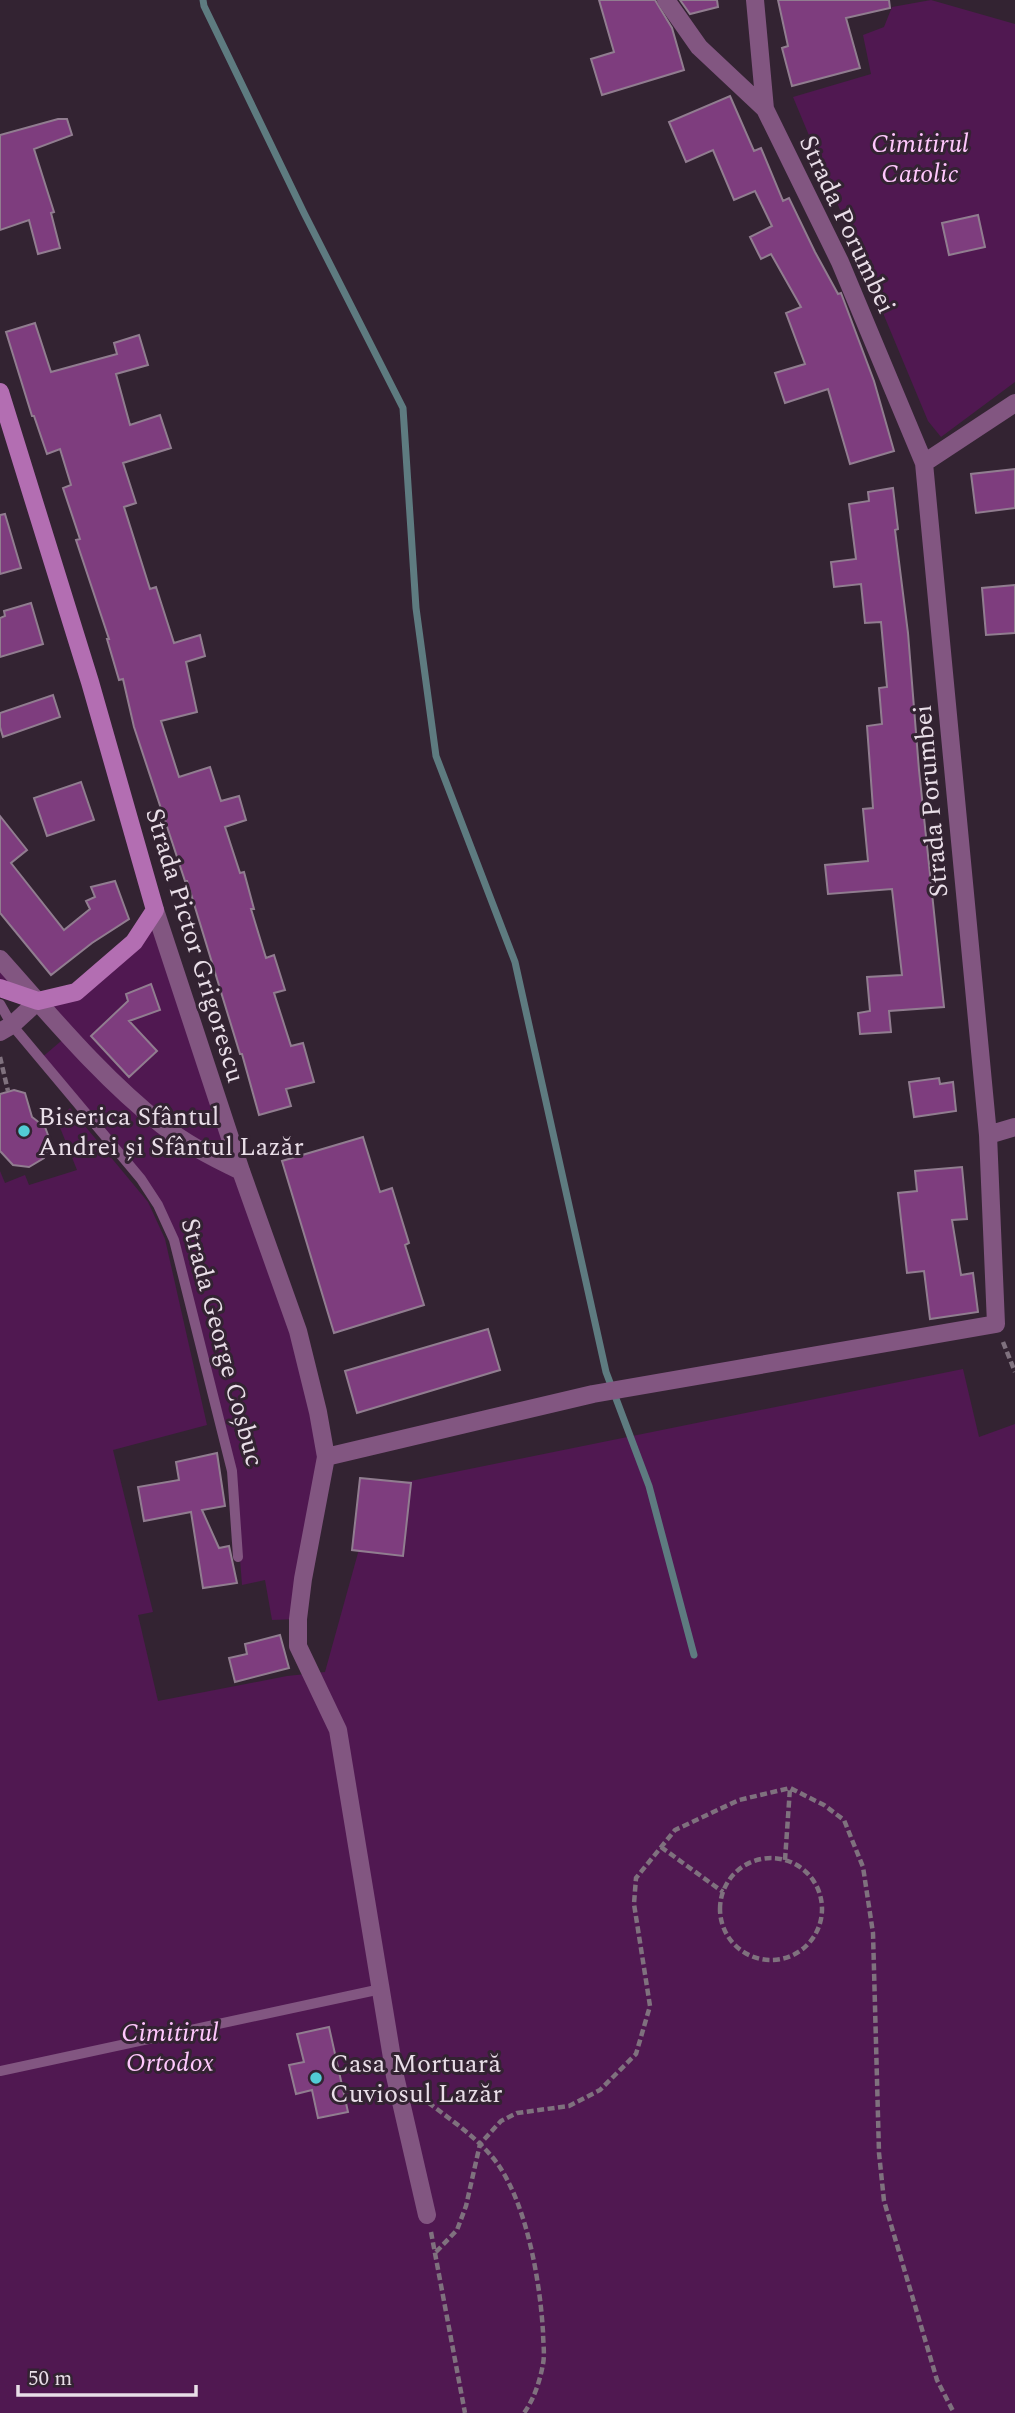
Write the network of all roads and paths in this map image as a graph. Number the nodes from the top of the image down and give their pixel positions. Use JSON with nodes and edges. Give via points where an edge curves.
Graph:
{"nodes":[{"id":1,"x":666,"y":0,"type":"edge"},
{"id":2,"x":755,"y":0,"type":"edge"},
{"id":3,"x":765,"y":109,"type":"junction"},
{"id":4,"x":0,"y":392,"type":"edge"},
{"id":5,"x":1015,"y":403,"type":"edge"},
{"id":6,"x":924,"y":463,"type":"junction"},
{"id":7,"x":155,"y":910,"type":"junction"},
{"id":8,"x":0,"y":959,"type":"edge"},
{"id":9,"x":0,"y":988,"type":"edge"},
{"id":10,"x":38,"y":1001,"type":"junction"},
{"id":11,"x":0,"y":1004,"type":"edge"},
{"id":12,"x":6,"y":1029,"type":"edge"},
{"id":13,"x":0,"y":1057,"type":"edge"},
{"id":14,"x":8,"y":1091,"type":"dead end"},
{"id":15,"x":1015,"y":1129,"type":"edge"},
{"id":16,"x":988,"y":1135,"type":"junction"},
{"id":17,"x":241,"y":1171,"type":"junction"},
{"id":18,"x":996,"y":1324,"type":"junction"},
{"id":19,"x":1015,"y":1372,"type":"edge"},
{"id":20,"x":327,"y":1457,"type":"junction"},
{"id":21,"x":238,"y":1557,"type":"dead end"},
{"id":22,"x":790,"y":1788,"type":"junction"},
{"id":23,"x":662,"y":1847,"type":"junction"},
{"id":24,"x":785,"y":1860,"type":"junction"},
{"id":25,"x":723,"y":1892,"type":"junction"},
{"id":26,"x":380,"y":1989,"type":"junction"},
{"id":27,"x":0,"y":2071,"type":"edge"},
{"id":28,"x":395,"y":2076,"type":"junction"},
{"id":29,"x":480,"y":2144,"type":"junction"},
{"id":30,"x":427,"y":2214,"type":"joint"},
{"id":31,"x":436,"y":2252,"type":"junction"},
{"id":32,"x":465,"y":2413,"type":"edge"},
{"id":33,"x":524,"y":2413,"type":"edge"},
{"id":34,"x":954,"y":2413,"type":"edge"}],
"edges":[{"from":1,"to":3,"type":"street","via":[[699,47]]},
{"from":2,"to":3,"type":"street","name":"Strada Porumbei"},
{"from":3,"to":6,"type":"street","name":"Strada Porumbei","via":[[840,262]]},
{"from":4,"to":7,"type":"street","name":"Strada Pictor Grigorescu"},
{"from":5,"to":6,"type":"street"},
{"from":6,"to":16,"type":"street","name":"Strada Porumbei"},
{"from":7,"to":10,"type":"street","via":[[134,942],[76,992]]},
{"from":7,"to":17,"type":"street","name":"Strada Pictor Grigorescu"},
{"from":8,"to":10,"type":"street"},
{"from":9,"to":10,"type":"street"},
{"from":10,"to":12,"type":"street"},
{"from":10,"to":17,"type":"street","via":[[75,1045],[162,1125]]},
{"from":11,"to":12,"type":"lane","name":"Strada George Coșbuc"},
{"from":12,"to":21,"type":"lane","name":"Strada George Coșbuc","via":[[141,1179],[174,1240],[232,1471]]},
{"from":13,"to":14,"type":"path"},
{"from":15,"to":16,"type":"street"},
{"from":16,"to":18,"type":"street","name":"Strada Porumbei"},
{"from":17,"to":20,"type":"street","name":"Strada Pictor Grigorescu","via":[[298,1331]]},
{"from":18,"to":19,"type":"path"},
{"from":18,"to":20,"type":"street","via":[[593,1394]]},
{"from":20,"to":26,"type":"street","name":"Strada Pictor Grigorescu","via":[[298,1619],[298,1646],[338,1730]]},
{"from":22,"to":23,"type":"path","via":[[739,1800],[675,1830]]},
{"from":22,"to":24,"type":"path"},
{"from":22,"to":34,"type":"path","via":[[844,1820],[863,1867],[873,1933],[884,2201],[937,2379]]},
{"from":23,"to":25,"type":"path"},
{"from":23,"to":29,"type":"path","via":[[636,1878],[634,1903],[650,2006],[636,2054],[600,2090],[569,2106],[517,2113],[501,2121]]},
{"from":24,"to":25,"type":"path","via":[[754,1860],[739,1869]]},
{"from":24,"to":25,"type":"path","via":[[810,1876],[822,1902],[820,1925],[812,1940],[792,1956],[775,1960],[753,1957],[738,1947],[724,1928]]},
{"from":26,"to":27,"type":"lane"},
{"from":26,"to":28,"type":"street","name":"Strada Pictor Grigorescu"},
{"from":28,"to":29,"type":"path"},
{"from":28,"to":30,"type":"street","name":"Strada Pictor Grigorescu"},
{"from":29,"to":31,"type":"path","via":[[457,2230]]},
{"from":29,"to":33,"type":"path","via":[[497,2164],[526,2228],[541,2298],[544,2362]]},
{"from":30,"to":31,"type":"path"},
{"from":31,"to":32,"type":"path"}]}
